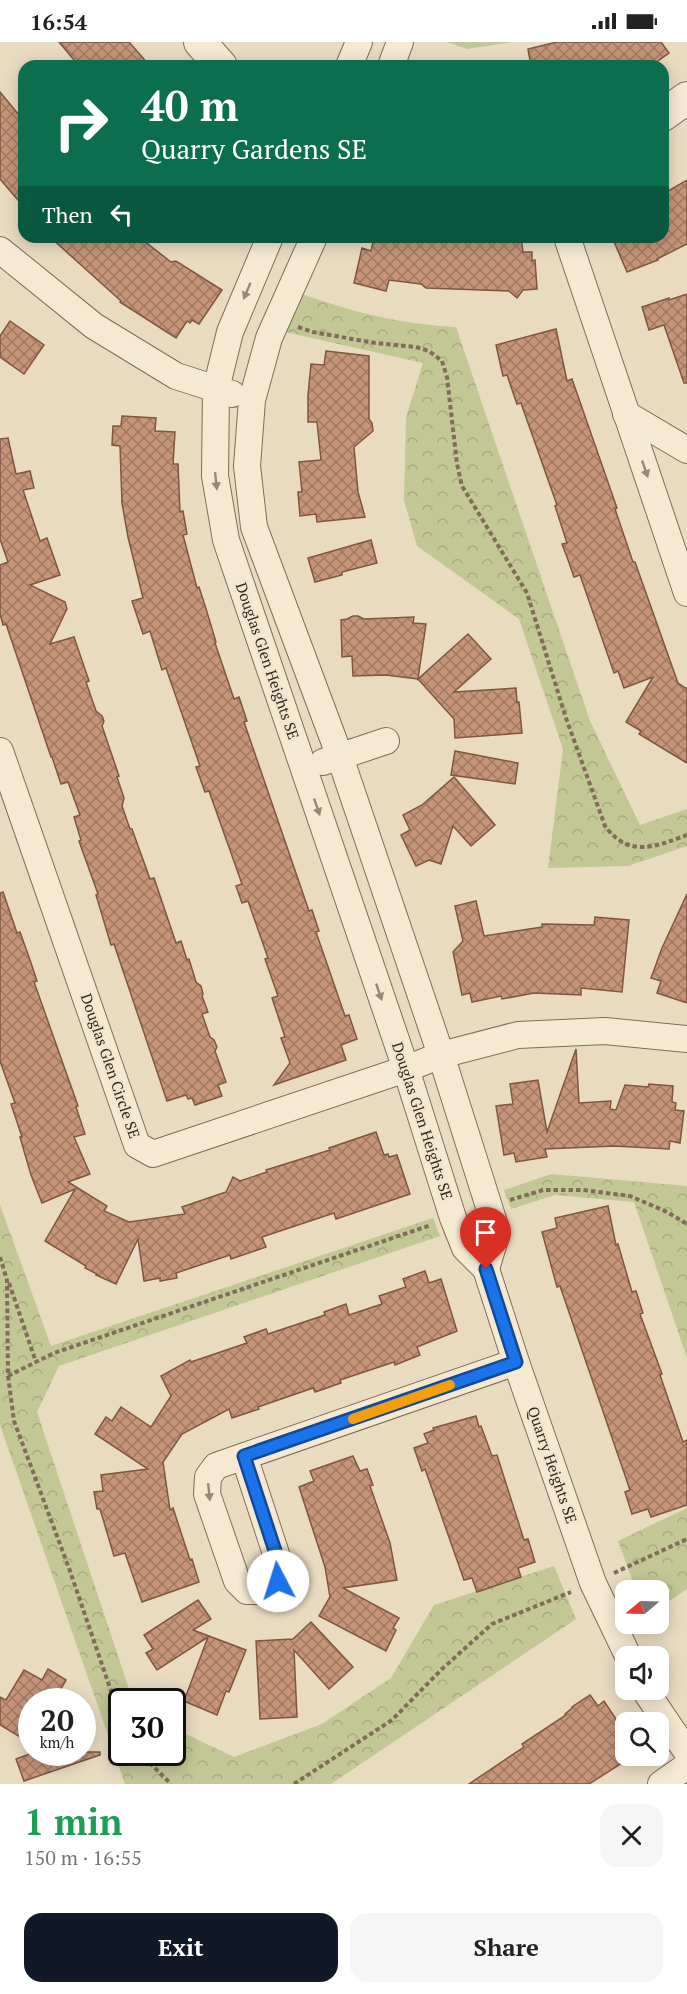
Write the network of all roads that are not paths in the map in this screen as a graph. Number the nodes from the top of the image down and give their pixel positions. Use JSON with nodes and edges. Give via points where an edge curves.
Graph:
{"nodes":[{"id":1,"x":200,"y":42,"type":"edge"},
{"id":2,"x":359,"y":42,"type":"edge"},
{"id":3,"x":400,"y":42,"type":"edge"},
{"id":4,"x":216,"y":60,"type":"edge"},
{"id":5,"x":352,"y":60,"type":"edge"},
{"id":6,"x":393,"y":60,"type":"edge"},
{"id":7,"x":687,"y":98,"type":"edge"},
{"id":8,"x":669,"y":111,"type":"edge"},
{"id":9,"x":267,"y":243,"type":"edge"},
{"id":10,"x":311,"y":243,"type":"edge"},
{"id":11,"x":569,"y":243,"type":"edge"},
{"id":12,"x":0,"y":250,"type":"edge"},
{"id":13,"x":216,"y":389,"type":"junction"},
{"id":14,"x":252,"y":400,"type":"junction"},
{"id":15,"x":626,"y":414,"type":"junction"},
{"id":16,"x":687,"y":450,"type":"edge"},
{"id":17,"x":687,"y":593,"type":"edge"},
{"id":18,"x":386,"y":741,"type":"dead end"},
{"id":19,"x":0,"y":751,"type":"edge"},
{"id":20,"x":340,"y":757,"type":"junction"},
{"id":21,"x":304,"y":769,"type":"junction"},
{"id":22,"x":687,"y":1040,"type":"edge"},
{"id":23,"x":441,"y":1055,"type":"junction"},
{"id":24,"x":406,"y":1069,"type":"junction"},
{"id":25,"x":486,"y":1269,"type":"junction"},
{"id":26,"x":516,"y":1362,"type":"junction"},
{"id":27,"x":244,"y":1456,"type":"junction"},
{"id":28,"x":623,"y":1646,"type":"edge"},
{"id":29,"x":652,"y":1700,"type":"edge"},
{"id":30,"x":687,"y":1752,"type":"edge"},
{"id":31,"x":687,"y":1766,"type":"edge"},
{"id":32,"x":661,"y":1784,"type":"edge"}],
"edges":[{"from":1,"to":4,"type":"street"},
{"from":2,"to":5,"type":"street"},
{"from":3,"to":6,"type":"street"},
{"from":7,"to":8,"type":"street"},
{"from":9,"to":13,"type":"street","name":"Douglas Glen Heights SE","one_way":true,"via":[[230,332]]},
{"from":10,"to":14,"type":"street","via":[[269,338]]},
{"from":11,"to":15,"type":"street"},
{"from":12,"to":13,"type":"street","via":[[94,326],[176,376]]},
{"from":13,"to":14,"type":"street"},
{"from":13,"to":21,"type":"street","name":"Douglas Glen Heights SE","one_way":true,"via":[[215,476],[226,540]]},
{"from":14,"to":20,"type":"street","via":[[247,466],[254,527]]},
{"from":15,"to":16,"type":"street"},
{"from":15,"to":17,"type":"street","one_way":true},
{"from":18,"to":20,"type":"street"},
{"from":19,"to":24,"type":"street","name":"Douglas Glen Circle SE","via":[[137,1145],[153,1154]]},
{"from":20,"to":21,"type":"street"},
{"from":20,"to":23,"type":"street"},
{"from":21,"to":24,"type":"street","name":"Douglas Glen Heights SE","one_way":true},
{"from":22,"to":23,"type":"street","name":"Douglas Glen Circle SE","via":[[604,1031],[518,1035]]},
{"from":23,"to":24,"type":"street","name":"Douglas Glen Circle SE"},
{"from":23,"to":25,"type":"street","via":[[497,1232]]},
{"from":24,"to":25,"type":"street","name":"Douglas Glen Heights SE","via":[[453,1218],[465,1248]]},
{"from":25,"to":26,"type":"street","name":"Quarry Heights SE"},
{"from":26,"to":27,"type":"street"},
{"from":26,"to":28,"type":"street","name":"Quarry Heights SE","via":[[592,1583]]},
{"from":27,"to":27,"type":"street","one_way":true,"via":[[216,1466],[208,1477],[207,1494],[237,1581],[247,1591],[263,1591],[278,1581],[279,1563]]},
{"from":29,"to":30,"type":"street"},
{"from":31,"to":32,"type":"street"}]}
